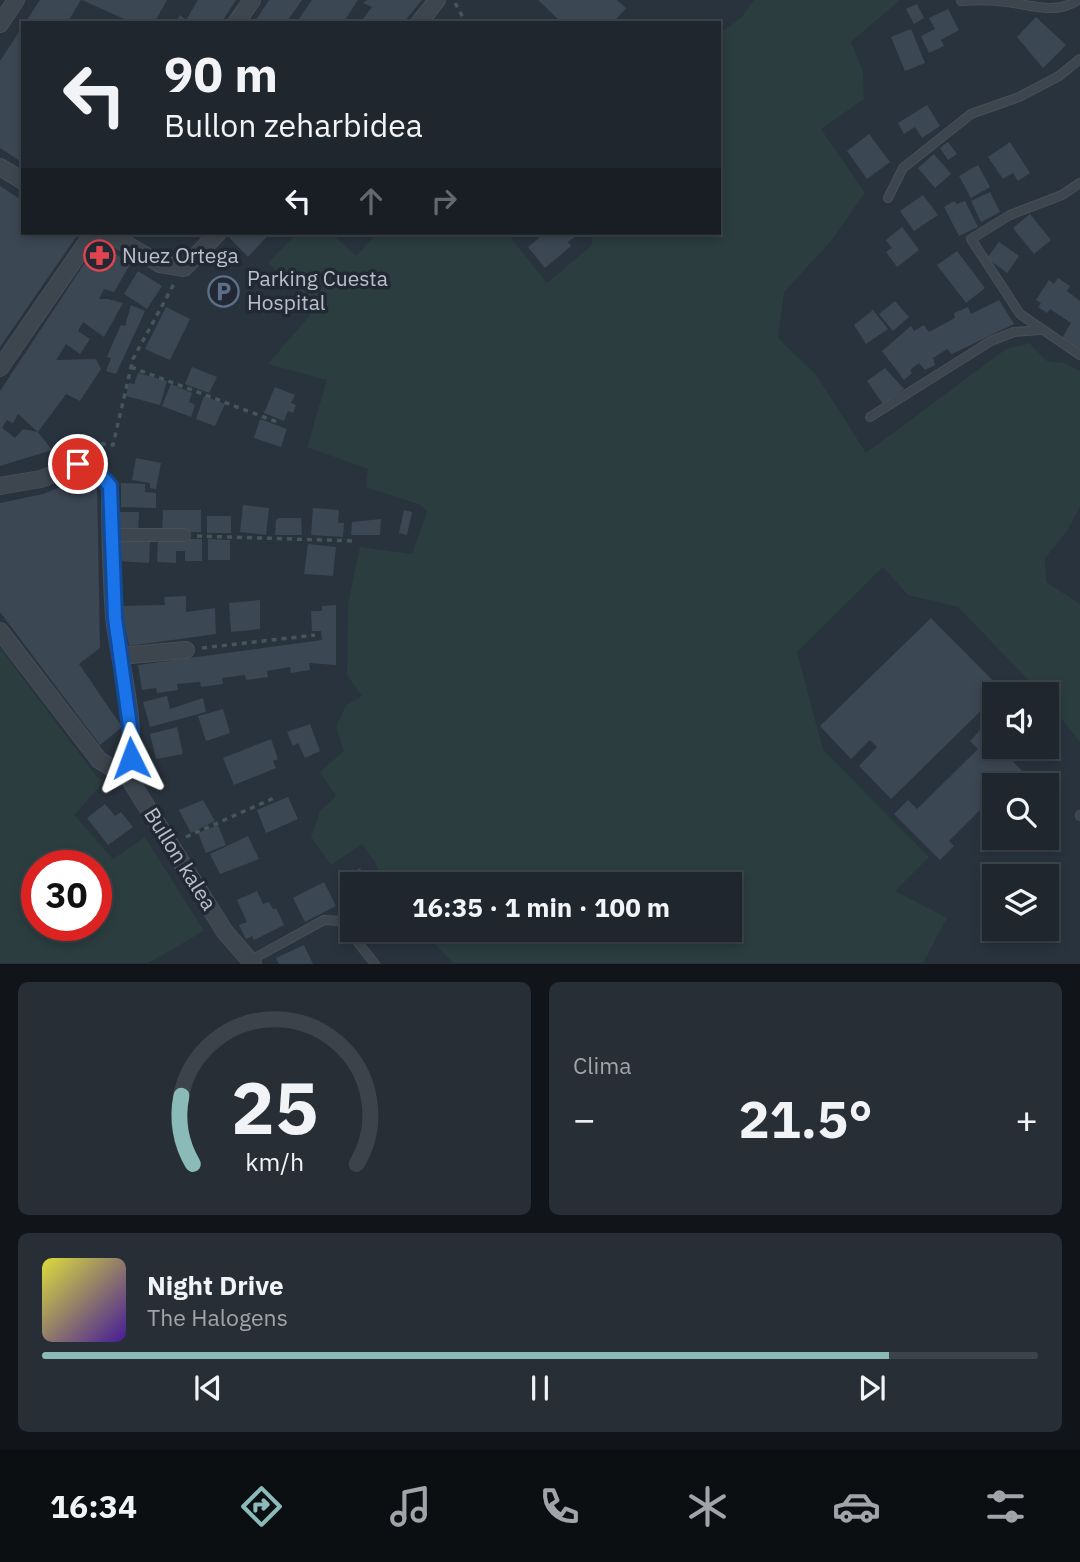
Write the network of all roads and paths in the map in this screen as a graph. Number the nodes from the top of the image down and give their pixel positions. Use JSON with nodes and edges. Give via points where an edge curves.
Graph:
{"nodes":[{"id":1,"x":16,"y":0,"type":"edge"},
{"id":2,"x":252,"y":0,"type":"edge"},
{"id":3,"x":437,"y":0,"type":"edge"},
{"id":4,"x":453,"y":0,"type":"edge"},
{"id":5,"x":1078,"y":0,"type":"edge"},
{"id":6,"x":961,"y":1,"type":"edge"},
{"id":7,"x":237,"y":21,"type":"edge"},
{"id":8,"x":421,"y":21,"type":"edge"},
{"id":9,"x":465,"y":21,"type":"edge"},
{"id":10,"x":0,"y":24,"type":"edge"},
{"id":11,"x":1080,"y":58,"type":"edge"},
{"id":12,"x":0,"y":167,"type":"edge"},
{"id":13,"x":21,"y":180,"type":"edge"},
{"id":14,"x":1080,"y":183,"type":"edge"},
{"id":15,"x":888,"y":198,"type":"dead end"},
{"id":16,"x":92,"y":235,"type":"edge"},
{"id":17,"x":110,"y":235,"type":"edge"},
{"id":18,"x":216,"y":235,"type":"edge"},
{"id":19,"x":184,"y":268,"type":"junction"},
{"id":20,"x":1041,"y":330,"type":"junction"},
{"id":21,"x":1080,"y":355,"type":"edge"},
{"id":22,"x":131,"y":367,"type":"junction"},
{"id":23,"x":0,"y":368,"type":"edge"},
{"id":24,"x":870,"y":416,"type":"dead end"},
{"id":25,"x":277,"y":422,"type":"dead end"},
{"id":26,"x":86,"y":442,"type":"dead end"},
{"id":27,"x":0,"y":486,"type":"edge"},
{"id":28,"x":110,"y":535,"type":"junction"},
{"id":29,"x":184,"y":536,"type":"joint"},
{"id":30,"x":355,"y":541,"type":"dead end"},
{"id":31,"x":0,"y":631,"type":"edge"},
{"id":32,"x":315,"y":635,"type":"dead end"},
{"id":33,"x":186,"y":650,"type":"joint"},
{"id":34,"x":120,"y":656,"type":"junction"},
{"id":35,"x":125,"y":772,"type":"junction"},
{"id":36,"x":274,"y":798,"type":"dead end"},
{"id":37,"x":171,"y":844,"type":"junction"},
{"id":38,"x":252,"y":962,"type":"edge"},
{"id":39,"x":375,"y":964,"type":"edge"}],
"edges":[{"from":1,"to":10,"type":"street"},
{"from":2,"to":7,"type":"street"},
{"from":3,"to":8,"type":"street"},
{"from":4,"to":9,"type":"path"},
{"from":5,"to":6,"type":"lane","via":[[1065,8]]},
{"from":11,"to":15,"type":"lane","via":[[1059,76],[1019,97],[971,114],[903,168]]},
{"from":12,"to":13,"type":"street"},
{"from":14,"to":20,"type":"lane","via":[[1010,215],[971,239],[1020,314]]},
{"from":16,"to":23,"type":"street"},
{"from":17,"to":19,"type":"street","via":[[160,264]]},
{"from":18,"to":19,"type":"street"},
{"from":19,"to":22,"type":"path"},
{"from":20,"to":21,"type":"lane"},
{"from":20,"to":24,"type":"lane","via":[[1013,332],[991,341]]},
{"from":22,"to":25,"type":"path"},
{"from":22,"to":26,"type":"path","via":[[113,445]]},
{"from":27,"to":28,"type":"street","via":[[41,479],[78,464],[97,471],[110,486]]},
{"from":28,"to":29,"type":"street"},
{"from":28,"to":34,"type":"street"},
{"from":29,"to":30,"type":"path"},
{"from":31,"to":35,"type":"street","name":"Bullon kalea","via":[[99,760]]},
{"from":32,"to":33,"type":"path"},
{"from":33,"to":34,"type":"street"},
{"from":34,"to":35,"type":"street","via":[[131,734],[131,758]]},
{"from":35,"to":37,"type":"street","name":"Bullon kalea"},
{"from":36,"to":37,"type":"path"},
{"from":37,"to":38,"type":"street","name":"Bullon kalea","via":[[225,932]]},
{"from":38,"to":39,"type":"lane","via":[[324,920],[341,921]]}]}
